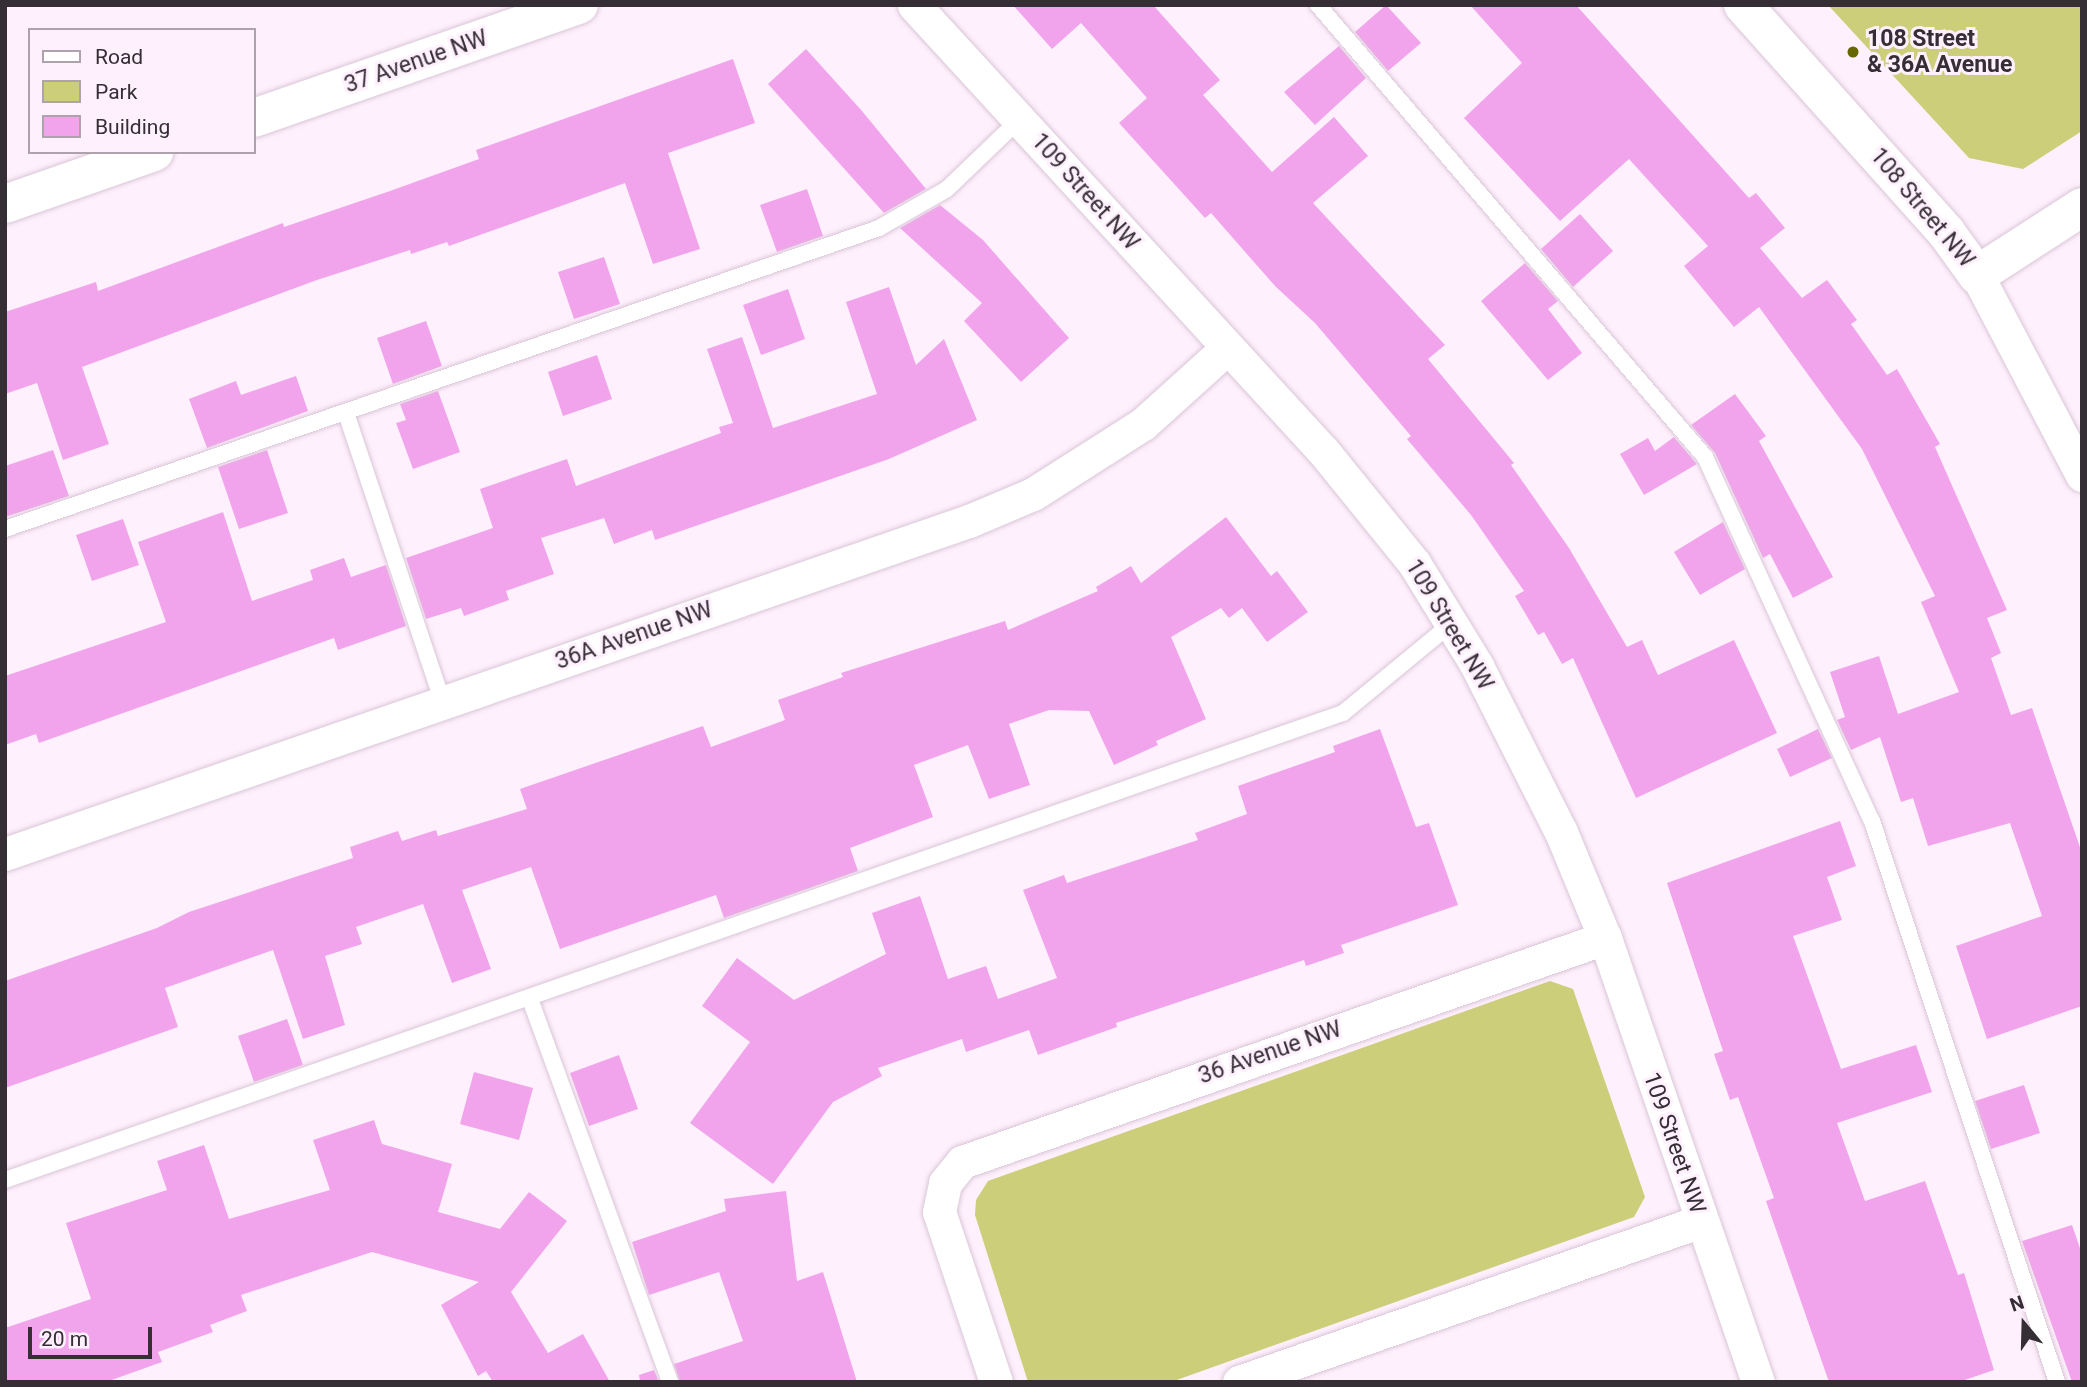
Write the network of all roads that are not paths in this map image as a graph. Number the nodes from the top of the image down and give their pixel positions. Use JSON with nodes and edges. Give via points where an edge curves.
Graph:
{"nodes":[{"id":1,"x":579,"y":5,"type":"edge"},
{"id":2,"x":914,"y":5,"type":"edge"},
{"id":3,"x":1318,"y":5,"type":"edge"},
{"id":4,"x":1743,"y":5,"type":"edge"},
{"id":5,"x":256,"y":117,"type":"edge"},
{"id":6,"x":1020,"y":119,"type":"junction"},
{"id":7,"x":149,"y":154,"type":"edge"},
{"id":8,"x":5,"y":204,"type":"edge"},
{"id":9,"x":2082,"y":207,"type":"edge"},
{"id":10,"x":1978,"y":275,"type":"junction"},
{"id":11,"x":1226,"y":349,"type":"junction"},
{"id":12,"x":346,"y":413,"type":"junction"},
{"id":13,"x":2082,"y":475,"type":"edge"},
{"id":14,"x":5,"y":529,"type":"edge"},
{"id":15,"x":1451,"y":624,"type":"junction"},
{"id":16,"x":443,"y":702,"type":"junction"},
{"id":17,"x":5,"y":854,"type":"edge"},
{"id":18,"x":1605,"y":938,"type":"junction"},
{"id":19,"x":530,"y":999,"type":"junction"},
{"id":20,"x":5,"y":1181,"type":"edge"},
{"id":21,"x":1701,"y":1222,"type":"junction"},
{"id":22,"x":670,"y":1382,"type":"edge"},
{"id":23,"x":996,"y":1382,"type":"edge"},
{"id":24,"x":1238,"y":1382,"type":"edge"},
{"id":25,"x":1758,"y":1382,"type":"edge"},
{"id":26,"x":2057,"y":1382,"type":"edge"}],
"edges":[{"from":1,"to":5,"type":"street","name":"37 Avenue NW"},
{"from":2,"to":6,"type":"street","name":"109 Street NW"},
{"from":3,"to":26,"type":"lane","via":[[1705,457],[1872,821]]},
{"from":4,"to":10,"type":"street","name":"108 Street NW","via":[[1947,232]]},
{"from":6,"to":11,"type":"street","name":"109 Street NW"},
{"from":6,"to":12,"type":"lane","via":[[947,189],[879,228]]},
{"from":7,"to":8,"type":"street"},
{"from":9,"to":10,"type":"street"},
{"from":10,"to":13,"type":"street","name":"108 Street NW"},
{"from":11,"to":15,"type":"street","name":"109 Street NW","via":[[1324,452],[1414,564]]},
{"from":11,"to":16,"type":"street","name":"36A Avenue NW","via":[[1143,424],[1097,458],[1034,494],[969,521]]},
{"from":12,"to":14,"type":"lane"},
{"from":12,"to":16,"type":"lane"},
{"from":15,"to":18,"type":"street","name":"109 Street NW","via":[[1527,759]]},
{"from":15,"to":19,"type":"lane","via":[[1343,713]]},
{"from":16,"to":17,"type":"street","name":"36A Avenue NW"},
{"from":18,"to":21,"type":"street","name":"109 Street NW"},
{"from":18,"to":23,"type":"street","name":"36 Avenue NW","via":[[978,1154],[951,1171],[939,1212],[943,1232]]},
{"from":19,"to":20,"type":"lane"},
{"from":19,"to":22,"type":"lane"},
{"from":21,"to":24,"type":"street"},
{"from":21,"to":25,"type":"street","name":"109 Street NW"}]}
